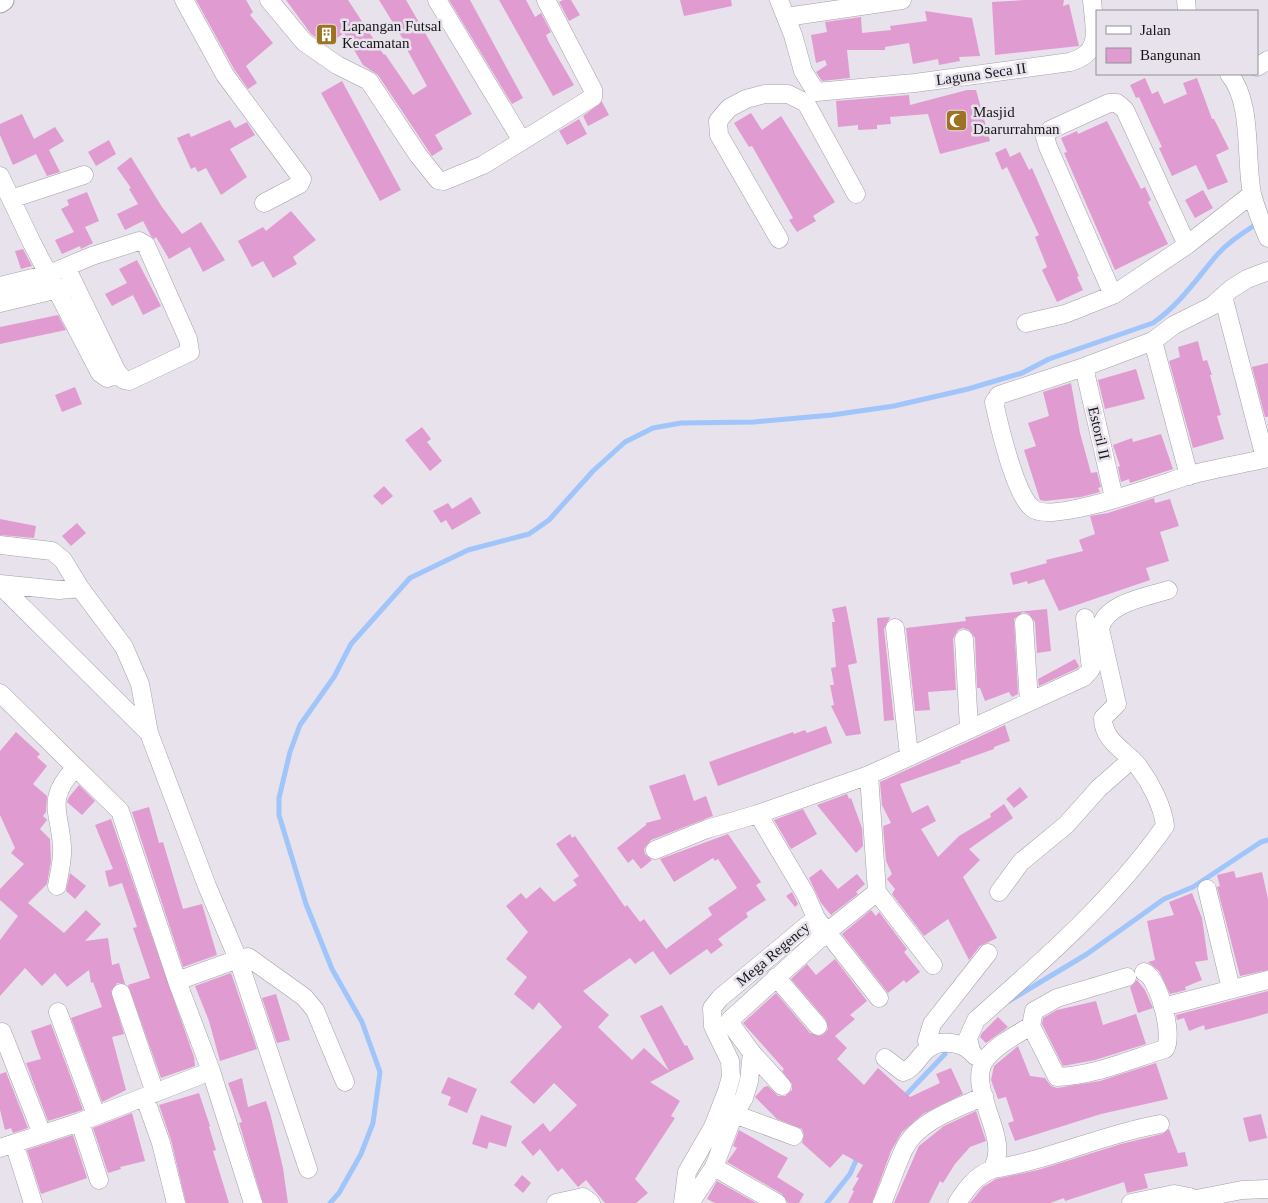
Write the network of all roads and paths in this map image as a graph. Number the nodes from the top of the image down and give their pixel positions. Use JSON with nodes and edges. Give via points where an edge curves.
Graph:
{"nodes":[{"id":1,"x":3,"y":0,"type":"edge"},
{"id":2,"x":184,"y":0,"type":"edge"},
{"id":3,"x":269,"y":0,"type":"edge"},
{"id":4,"x":437,"y":0,"type":"edge"},
{"id":5,"x":546,"y":0,"type":"edge"},
{"id":6,"x":779,"y":0,"type":"edge"},
{"id":7,"x":902,"y":0,"type":"edge"},
{"id":8,"x":1092,"y":0,"type":"edge"},
{"id":9,"x":0,"y":2,"type":"edge"},
{"id":10,"x":786,"y":17,"type":"junction"},
{"id":11,"x":1237,"y":76,"type":"edge"},
{"id":12,"x":811,"y":98,"type":"junction"},
{"id":13,"x":522,"y":141,"type":"junction"},
{"id":14,"x":0,"y":176,"type":"edge"},
{"id":15,"x":84,"y":176,"type":"dead end"},
{"id":16,"x":856,"y":194,"type":"dead end"},
{"id":17,"x":11,"y":199,"type":"junction"},
{"id":18,"x":1255,"y":202,"type":"junction"},
{"id":19,"x":264,"y":203,"type":"dead end"},
{"id":20,"x":1267,"y":236,"type":"edge"},
{"id":21,"x":779,"y":239,"type":"dead end"},
{"id":22,"x":1187,"y":244,"type":"junction"},
{"id":23,"x":66,"y":267,"type":"junction"},
{"id":24,"x":1268,"y":271,"type":"edge"},
{"id":25,"x":48,"y":274,"type":"junction"},
{"id":26,"x":74,"y":285,"type":"junction"},
{"id":27,"x":0,"y":286,"type":"edge"},
{"id":28,"x":57,"y":291,"type":"junction"},
{"id":29,"x":1113,"y":295,"type":"junction"},
{"id":30,"x":1223,"y":296,"type":"junction"},
{"id":31,"x":0,"y":303,"type":"edge"},
{"id":32,"x":1026,"y":323,"type":"dead end"},
{"id":33,"x":1153,"y":341,"type":"junction"},
{"id":34,"x":1084,"y":367,"type":"junction"},
{"id":35,"x":118,"y":372,"type":"junction"},
{"id":36,"x":1266,"y":458,"type":"edge"},
{"id":37,"x":1189,"y":476,"type":"junction"},
{"id":38,"x":1114,"y":498,"type":"junction"},
{"id":39,"x":0,"y":545,"type":"edge"},
{"id":40,"x":0,"y":585,"type":"edge"},
{"id":41,"x":80,"y":588,"type":"junction"},
{"id":42,"x":1168,"y":590,"type":"dead end"},
{"id":43,"x":1085,"y":618,"type":"dead end"},
{"id":44,"x":1024,"y":623,"type":"dead end"},
{"id":45,"x":895,"y":628,"type":"dead end"},
{"id":46,"x":964,"y":639,"type":"dead end"},
{"id":47,"x":0,"y":694,"type":"edge"},
{"id":48,"x":1029,"y":702,"type":"junction"},
{"id":49,"x":969,"y":728,"type":"junction"},
{"id":50,"x":149,"y":733,"type":"junction"},
{"id":51,"x":909,"y":755,"type":"junction"},
{"id":52,"x":1132,"y":759,"type":"junction"},
{"id":53,"x":75,"y":768,"type":"junction"},
{"id":54,"x":869,"y":775,"type":"junction"},
{"id":55,"x":758,"y":814,"type":"junction"},
{"id":56,"x":655,"y":850,"type":"dead end"},
{"id":57,"x":57,"y":886,"type":"dead end"},
{"id":58,"x":1207,"y":889,"type":"dead end"},
{"id":59,"x":876,"y":892,"type":"junction"},
{"id":60,"x":999,"y":892,"type":"dead end"},
{"id":61,"x":821,"y":925,"type":"junction"},
{"id":62,"x":988,"y":953,"type":"dead end"},
{"id":63,"x":238,"y":959,"type":"junction"},
{"id":64,"x":933,"y":964,"type":"dead end"},
{"id":65,"x":1144,"y":972,"type":"dead end"},
{"id":66,"x":776,"y":977,"type":"junction"},
{"id":67,"x":1127,"y":977,"type":"dead end"},
{"id":68,"x":1268,"y":980,"type":"edge"},
{"id":69,"x":177,"y":981,"type":"junction"},
{"id":70,"x":1231,"y":989,"type":"junction"},
{"id":71,"x":121,"y":993,"type":"dead end"},
{"id":72,"x":878,"y":998,"type":"dead end"},
{"id":73,"x":1163,"y":1007,"type":"junction"},
{"id":74,"x":58,"y":1012,"type":"dead end"},
{"id":75,"x":818,"y":1026,"type":"dead end"},
{"id":76,"x":1031,"y":1026,"type":"junction"},
{"id":77,"x":2,"y":1032,"type":"dead end"},
{"id":78,"x":929,"y":1047,"type":"junction"},
{"id":79,"x":972,"y":1051,"type":"junction"},
{"id":80,"x":752,"y":1053,"type":"junction"},
{"id":81,"x":885,"y":1058,"type":"dead end"},
{"id":82,"x":981,"y":1066,"type":"junction"},
{"id":83,"x":211,"y":1071,"type":"junction"},
{"id":84,"x":345,"y":1082,"type":"dead end"},
{"id":85,"x":782,"y":1086,"type":"dead end"},
{"id":86,"x":150,"y":1096,"type":"junction"},
{"id":87,"x":984,"y":1096,"type":"junction"},
{"id":88,"x":734,"y":1114,"type":"junction"},
{"id":89,"x":88,"y":1119,"type":"junction"},
{"id":90,"x":1160,"y":1124,"type":"dead end"},
{"id":91,"x":42,"y":1134,"type":"junction"},
{"id":92,"x":794,"y":1136,"type":"dead end"},
{"id":93,"x":7,"y":1146,"type":"edge"},
{"id":94,"x":714,"y":1167,"type":"junction"},
{"id":95,"x":308,"y":1169,"type":"dead end"},
{"id":96,"x":993,"y":1169,"type":"junction"},
{"id":97,"x":99,"y":1180,"type":"dead end"},
{"id":98,"x":1268,"y":1189,"type":"edge"},
{"id":99,"x":1196,"y":1198,"type":"junction"},
{"id":100,"x":33,"y":1203,"type":"edge"},
{"id":101,"x":176,"y":1203,"type":"edge"},
{"id":102,"x":253,"y":1203,"type":"edge"},
{"id":103,"x":556,"y":1203,"type":"edge"},
{"id":104,"x":591,"y":1203,"type":"edge"},
{"id":105,"x":683,"y":1203,"type":"edge"},
{"id":106,"x":690,"y":1203,"type":"edge"},
{"id":107,"x":777,"y":1203,"type":"edge"},
{"id":108,"x":882,"y":1203,"type":"edge"},
{"id":109,"x":957,"y":1203,"type":"edge"},
{"id":110,"x":1131,"y":1203,"type":"edge"},
{"id":111,"x":1176,"y":1203,"type":"edge"}],
"edges":[{"from":1,"to":9,"type":"street"},
{"from":2,"to":19,"type":"street","via":[[225,74],[302,179],[300,184]]},
{"from":3,"to":13,"type":"street","via":[[304,42],[337,65],[369,81],[438,180],[444,181],[483,165]]},
{"from":4,"to":13,"type":"street"},
{"from":5,"to":13,"type":"street","via":[[593,90],[592,97]]},
{"from":6,"to":10,"type":"street"},
{"from":7,"to":10,"type":"street"},
{"from":8,"to":12,"type":"street","name":"Laguna Seca II","via":[[1095,42],[1083,58]]},
{"from":10,"to":12,"type":"street"},
{"from":11,"to":18,"type":"street"},
{"from":12,"to":16,"type":"street"},
{"from":12,"to":21,"type":"street","via":[[765,94],[729,108],[718,121],[719,135]]},
{"from":14,"to":17,"type":"street"},
{"from":15,"to":17,"type":"street"},
{"from":17,"to":25,"type":"street"},
{"from":18,"to":20,"type":"street"},
{"from":18,"to":22,"type":"street"},
{"from":22,"to":29,"type":"street"},
{"from":22,"to":29,"type":"street","via":[[1125,110],[1117,103],[1109,103],[1050,130],[1046,137],[1048,148]]},
{"from":23,"to":25,"type":"street"},
{"from":23,"to":26,"type":"street"},
{"from":23,"to":35,"type":"street","via":[[135,241],[146,245],[188,339],[190,352],[129,381]]},
{"from":24,"to":30,"type":"street","via":[[1247,279]]},
{"from":25,"to":27,"type":"street"},
{"from":25,"to":28,"type":"street"},
{"from":26,"to":28,"type":"street"},
{"from":26,"to":35,"type":"street"},
{"from":28,"to":31,"type":"street"},
{"from":28,"to":35,"type":"street","via":[[100,373],[107,378]]},
{"from":29,"to":32,"type":"street","via":[[1065,314]]},
{"from":30,"to":33,"type":"street"},
{"from":30,"to":36,"type":"street"},
{"from":33,"to":34,"type":"street"},
{"from":33,"to":37,"type":"street"},
{"from":34,"to":38,"type":"street","name":"Estoril II"},
{"from":34,"to":38,"type":"street","via":[[999,395],[994,402],[1000,430],[1024,498],[1033,509],[1042,513],[1070,511]]},
{"from":36,"to":37,"type":"street"},
{"from":37,"to":38,"type":"street"},
{"from":39,"to":41,"type":"street","via":[[52,552],[63,560]]},
{"from":40,"to":41,"type":"street","via":[[59,590]]},
{"from":40,"to":50,"type":"street"},
{"from":41,"to":50,"type":"street","via":[[124,647],[140,684]]},
{"from":42,"to":52,"type":"street","via":[[1112,610],[1102,619],[1100,629],[1117,704],[1104,718],[1103,726],[1114,745]]},
{"from":43,"to":48,"type":"street","via":[[1091,669],[1088,674]]},
{"from":44,"to":48,"type":"street"},
{"from":45,"to":51,"type":"street"},
{"from":46,"to":49,"type":"street"},
{"from":47,"to":53,"type":"street"},
{"from":48,"to":49,"type":"street"},
{"from":49,"to":51,"type":"street"},
{"from":50,"to":63,"type":"street"},
{"from":51,"to":54,"type":"street"},
{"from":52,"to":60,"type":"street","via":[[1099,788],[1066,825],[1021,862]]},
{"from":52,"to":79,"type":"street","via":[[1163,812],[1165,826],[1097,908],[976,1020],[968,1038]]},
{"from":53,"to":57,"type":"street","via":[[63,782],[55,807],[62,847]]},
{"from":53,"to":69,"type":"street","via":[[117,806],[123,817]]},
{"from":54,"to":55,"type":"street"},
{"from":54,"to":59,"type":"street"},
{"from":55,"to":56,"type":"street","via":[[707,829]]},
{"from":55,"to":61,"type":"street"},
{"from":58,"to":70,"type":"street"},
{"from":59,"to":61,"type":"street"},
{"from":59,"to":64,"type":"street"},
{"from":61,"to":66,"type":"street","name":"Mega Regency"},
{"from":61,"to":72,"type":"street"},
{"from":61,"to":105,"type":"street","name":"Mega Regency","via":[[720,998],[712,1008],[714,1026],[730,1061],[728,1091],[713,1127],[687,1172]]},
{"from":62,"to":78,"type":"street","via":[[932,1024],[927,1041]]},
{"from":63,"to":69,"type":"street"},
{"from":63,"to":84,"type":"street","via":[[248,957],[304,997],[322,1022]]},
{"from":63,"to":95,"type":"street"},
{"from":65,"to":73,"type":"street","via":[[1153,978]]},
{"from":66,"to":75,"type":"street"},
{"from":66,"to":80,"type":"street","name":"Mega Regency","via":[[730,1020]]},
{"from":67,"to":76,"type":"street","via":[[1057,998],[1034,1010]]},
{"from":68,"to":70,"type":"street"},
{"from":69,"to":83,"type":"street"},
{"from":70,"to":73,"type":"street"},
{"from":71,"to":86,"type":"street"},
{"from":73,"to":76,"type":"street","via":[[1169,1040],[1164,1048],[1068,1077],[1057,1077]]},
{"from":74,"to":89,"type":"street"},
{"from":76,"to":82,"type":"street","via":[[1004,1043]]},
{"from":77,"to":91,"type":"street"},
{"from":78,"to":79,"type":"street","via":[[951,1042]]},
{"from":78,"to":81,"type":"street","via":[[909,1070],[903,1072]]},
{"from":79,"to":82,"type":"street"},
{"from":80,"to":85,"type":"street"},
{"from":80,"to":88,"type":"street","via":[[744,1098]]},
{"from":82,"to":87,"type":"street"},
{"from":83,"to":86,"type":"street"},
{"from":83,"to":102,"type":"street"},
{"from":86,"to":89,"type":"street"},
{"from":86,"to":101,"type":"street"},
{"from":87,"to":96,"type":"street","via":[[998,1153]]},
{"from":87,"to":108,"type":"street","via":[[946,1114],[914,1135],[904,1148]]},
{"from":88,"to":92,"type":"street"},
{"from":88,"to":94,"type":"street"},
{"from":89,"to":91,"type":"street"},
{"from":89,"to":97,"type":"street"},
{"from":90,"to":96,"type":"street","via":[[1129,1129],[1033,1161]]},
{"from":91,"to":93,"type":"street"},
{"from":93,"to":100,"type":"street"},
{"from":94,"to":106,"type":"street"},
{"from":94,"to":107,"type":"street"},
{"from":96,"to":109,"type":"street","via":[[981,1174]]},
{"from":98,"to":99,"type":"street"},
{"from":99,"to":110,"type":"street","via":[[1174,1194]]},
{"from":99,"to":111,"type":"street"},
{"from":103,"to":104,"type":"street","via":[[583,1197]]}]}
